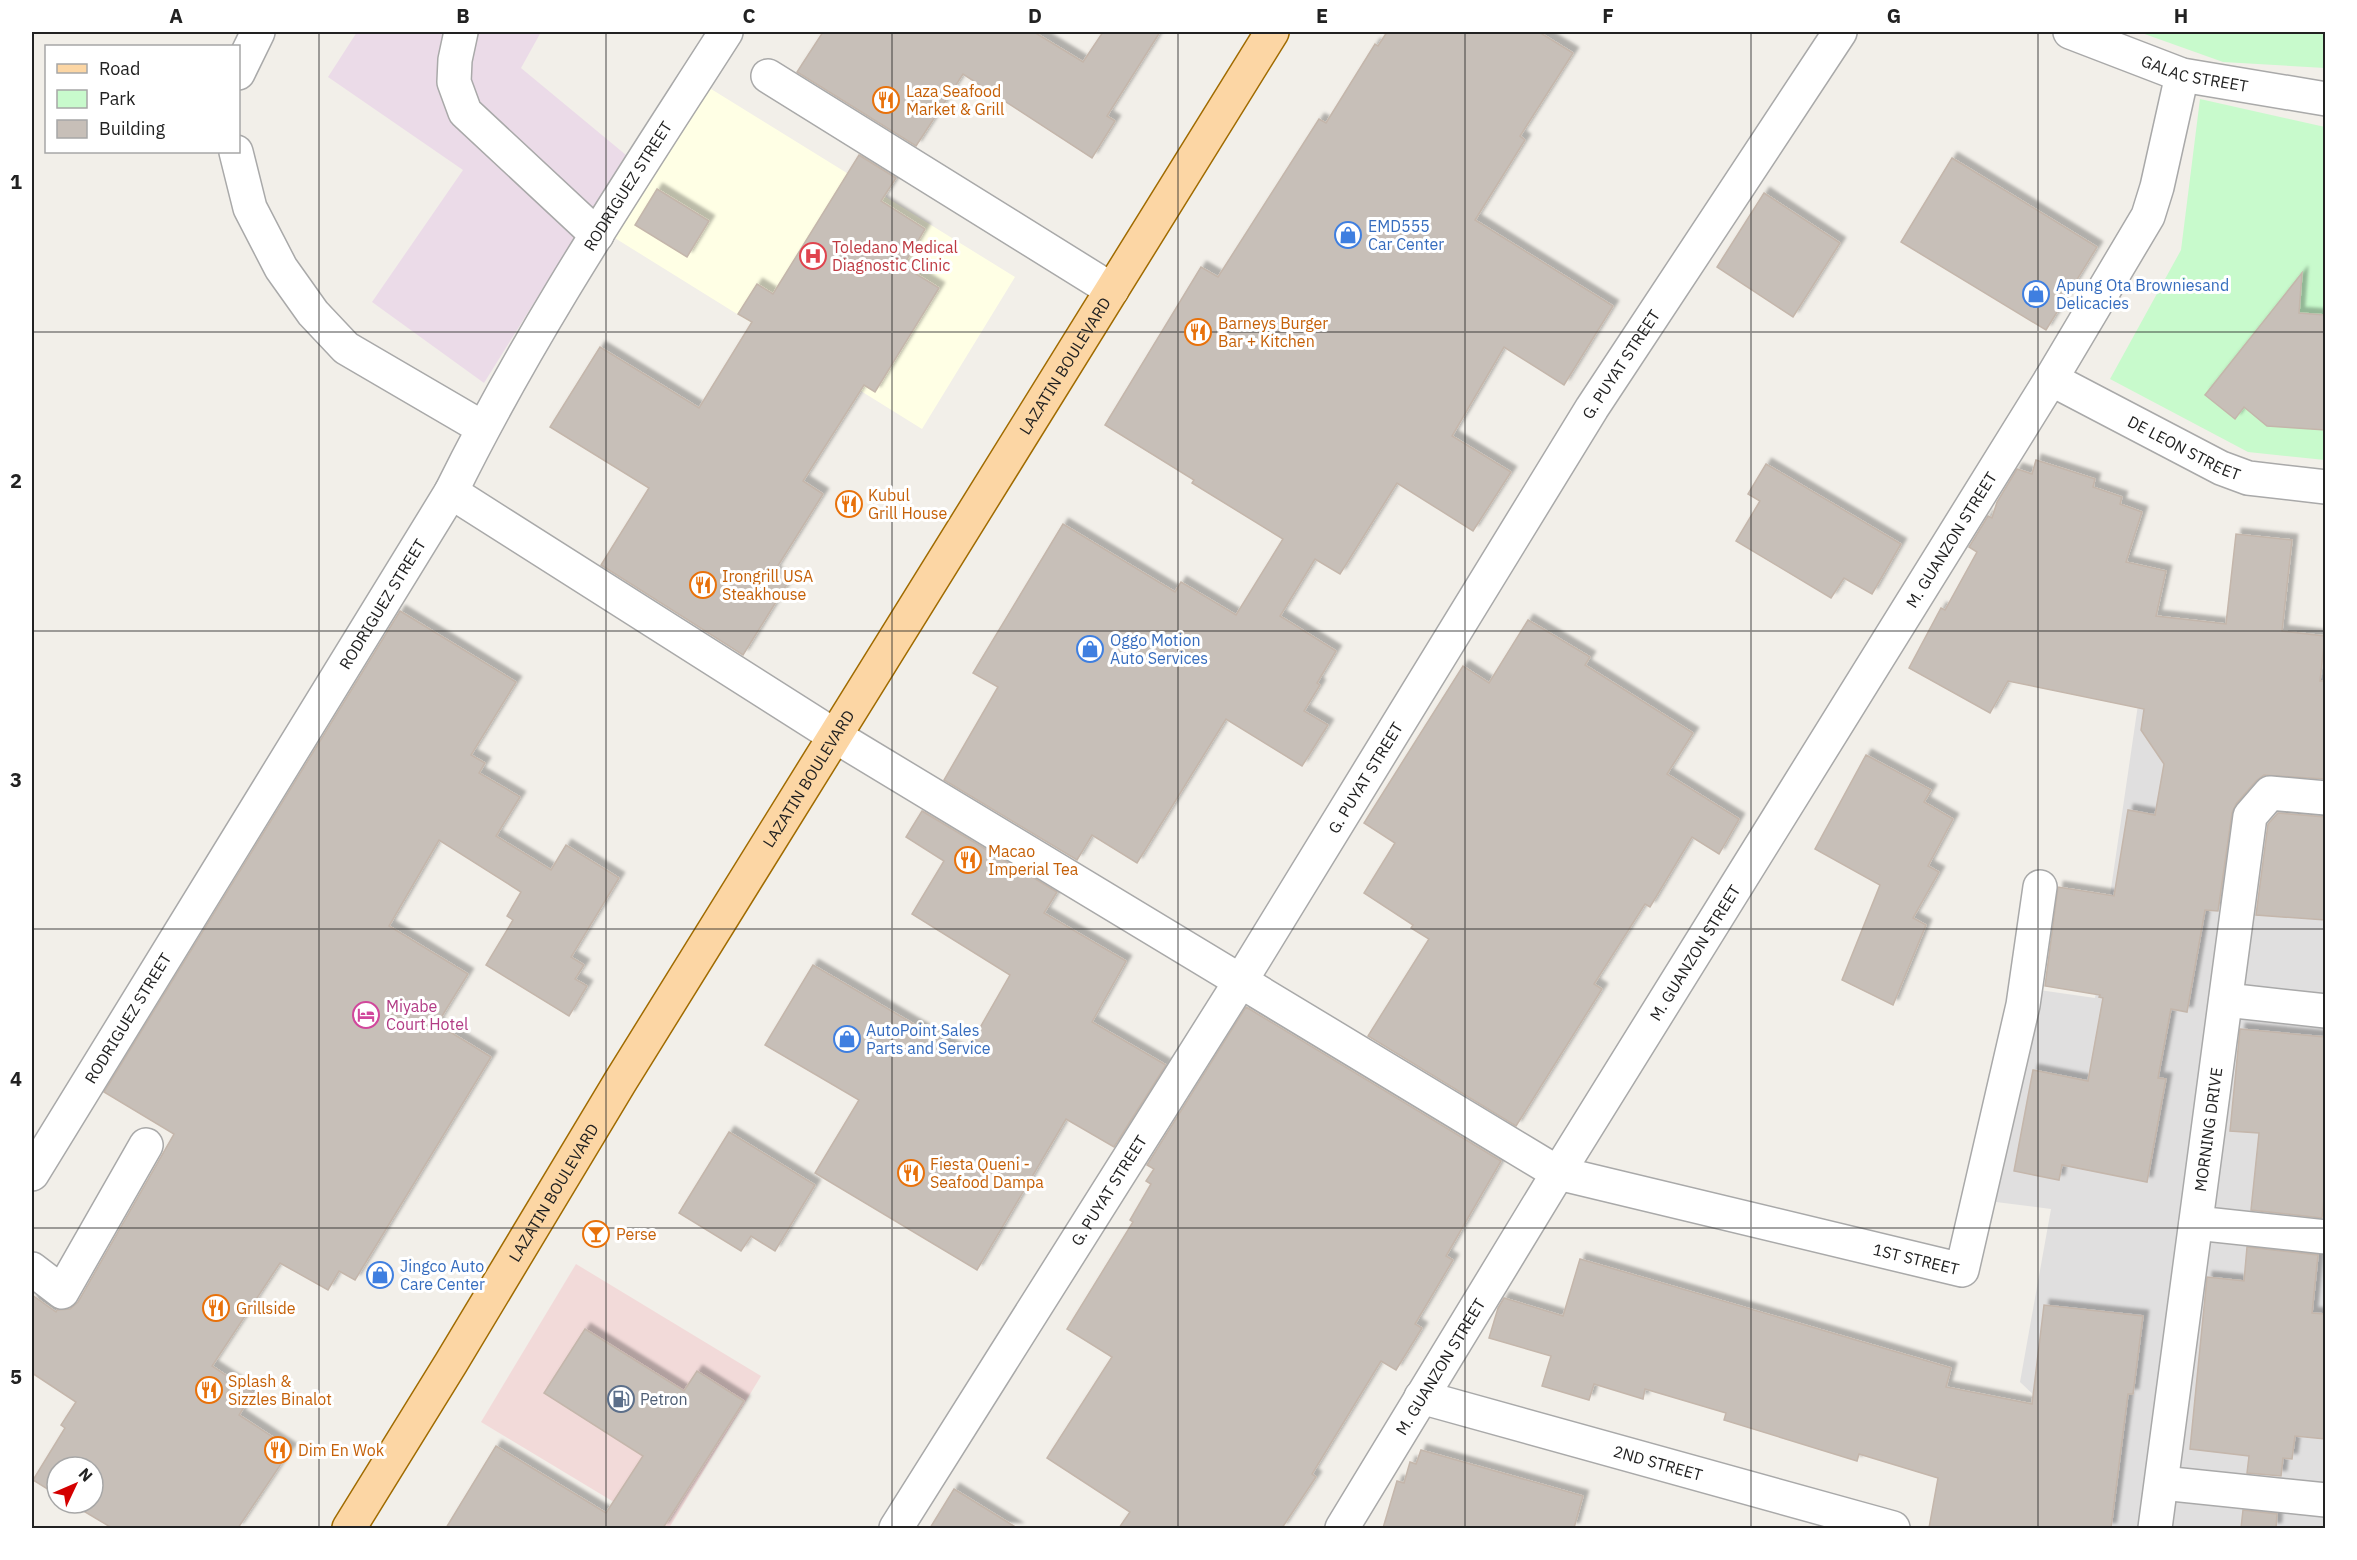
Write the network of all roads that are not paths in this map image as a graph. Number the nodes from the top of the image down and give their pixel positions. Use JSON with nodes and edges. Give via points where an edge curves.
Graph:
{"nodes":[{"id":1,"x":258,"y":32,"type":"edge"},
{"id":2,"x":461,"y":32,"type":"edge"},
{"id":3,"x":726,"y":32,"type":"edge"},
{"id":4,"x":1272,"y":32,"type":"edge"},
{"id":5,"x":1840,"y":32,"type":"edge"},
{"id":6,"x":2070,"y":32,"type":"edge"},
{"id":7,"x":240,"y":69,"type":"edge"},
{"id":8,"x":2182,"y":75,"type":"junction"},
{"id":9,"x":768,"y":76,"type":"dead end"},
{"id":10,"x":2325,"y":99,"type":"edge"},
{"id":11,"x":237,"y":153,"type":"edge"},
{"id":12,"x":597,"y":235,"type":"junction"},
{"id":13,"x":1112,"y":290,"type":"junction"},
{"id":14,"x":2051,"y":379,"type":"junction"},
{"id":15,"x":483,"y":428,"type":"junction"},
{"id":16,"x":2325,"y":487,"type":"edge"},
{"id":17,"x":451,"y":492,"type":"junction"},
{"id":18,"x":835,"y":736,"type":"junction"},
{"id":19,"x":2325,"y":798,"type":"edge"},
{"id":20,"x":2040,"y":887,"type":"dead end"},
{"id":21,"x":1240,"y":982,"type":"junction"},
{"id":22,"x":2226,"y":1000,"type":"junction"},
{"id":23,"x":2325,"y":1011,"type":"edge"},
{"id":24,"x":45,"y":1136,"type":"edge"},
{"id":25,"x":146,"y":1145,"type":"dead end"},
{"id":26,"x":1558,"y":1173,"type":"junction"},
{"id":27,"x":32,"y":1174,"type":"edge"},
{"id":28,"x":2196,"y":1223,"type":"junction"},
{"id":29,"x":2325,"y":1237,"type":"edge"},
{"id":30,"x":32,"y":1269,"type":"edge"},
{"id":31,"x":1421,"y":1396,"type":"junction"},
{"id":32,"x":2162,"y":1483,"type":"junction"},
{"id":33,"x":2325,"y":1500,"type":"edge"},
{"id":34,"x":349,"y":1528,"type":"edge"},
{"id":35,"x":896,"y":1528,"type":"edge"},
{"id":36,"x":1342,"y":1528,"type":"edge"},
{"id":37,"x":1893,"y":1528,"type":"edge"},
{"id":38,"x":2155,"y":1528,"type":"edge"}],
"edges":[{"from":1,"to":7,"type":"street"},
{"from":2,"to":12,"type":"street","via":[[454,82],[465,112]]},
{"from":3,"to":12,"type":"street","name":"RODRIGUEZ STREET"},
{"from":4,"to":13,"type":"main road","name":"LAZATIN BOULEVARD"},
{"from":5,"to":21,"type":"street","name":"G. PUYAT STREET","via":[[1592,408]]},
{"from":6,"to":8,"type":"street","name":"GALAC STREET"},
{"from":8,"to":10,"type":"street","name":"GALAC STREET"},
{"from":8,"to":14,"type":"street","name":"M. GUANZON STREET","via":[[2148,216]]},
{"from":9,"to":13,"type":"street"},
{"from":11,"to":15,"type":"street","via":[[250,208],[281,268],[313,313],[346,348]]},
{"from":12,"to":15,"type":"street","name":"RODRIGUEZ STREET"},
{"from":13,"to":18,"type":"main road","name":"LAZATIN BOULEVARD"},
{"from":14,"to":16,"type":"street","name":"DE LEON STREET","via":[[2221,468],[2248,478]]},
{"from":14,"to":26,"type":"street","name":"M. GUANZON STREET"},
{"from":15,"to":17,"type":"street","name":"RODRIGUEZ STREET"},
{"from":17,"to":18,"type":"street"},
{"from":17,"to":24,"type":"street","name":"RODRIGUEZ STREET"},
{"from":18,"to":21,"type":"street"},
{"from":18,"to":34,"type":"main road","name":"LAZATIN BOULEVARD"},
{"from":19,"to":22,"type":"street","name":"MORNING DRIVE","via":[[2270,793],[2250,816]]},
{"from":20,"to":26,"type":"street","name":"1ST STREET","via":[[2023,1005],[1962,1270]]},
{"from":21,"to":26,"type":"street"},
{"from":21,"to":35,"type":"street","name":"G. PUYAT STREET"},
{"from":22,"to":23,"type":"street"},
{"from":22,"to":28,"type":"street","name":"MORNING DRIVE"},
{"from":24,"to":27,"type":"street","name":"RODRIGUEZ STREET"},
{"from":25,"to":30,"type":"street","via":[[62,1292]]},
{"from":26,"to":31,"type":"street","name":"M. GUANZON STREET"},
{"from":28,"to":29,"type":"street"},
{"from":28,"to":32,"type":"street","name":"MORNING DRIVE"},
{"from":31,"to":36,"type":"street","name":"M. GUANZON STREET"},
{"from":31,"to":37,"type":"street","name":"2ND STREET"},
{"from":32,"to":33,"type":"street"},
{"from":32,"to":38,"type":"street","name":"MORNING DRIVE"}]}
